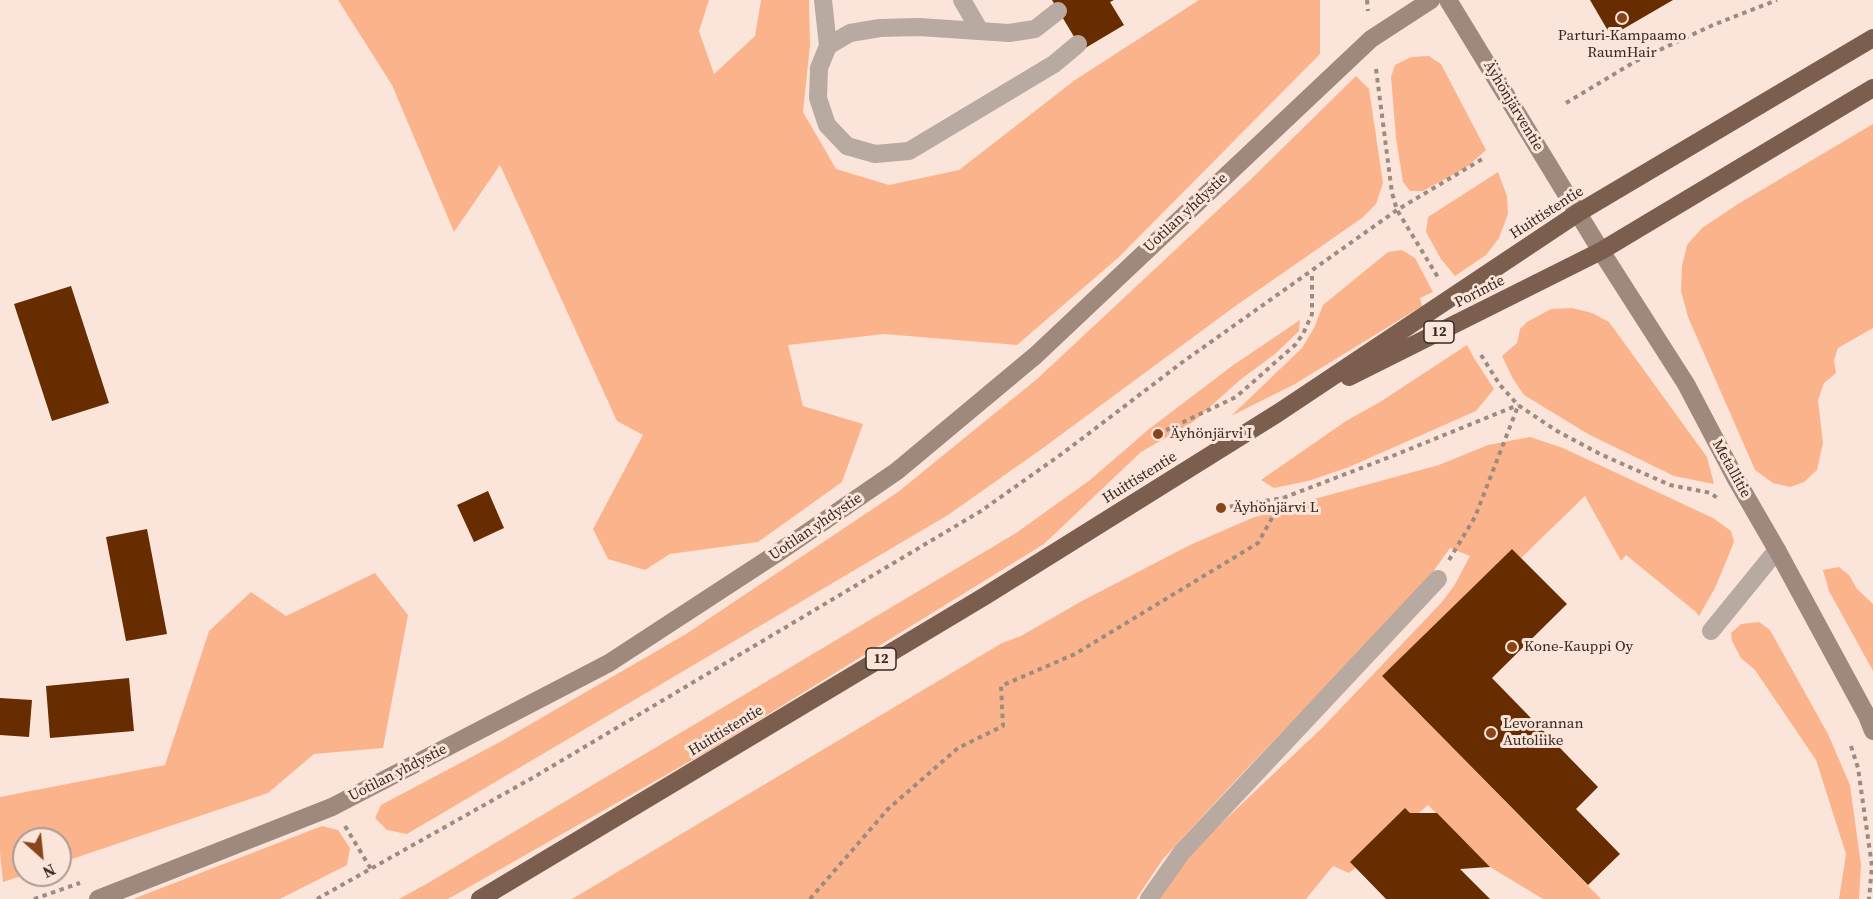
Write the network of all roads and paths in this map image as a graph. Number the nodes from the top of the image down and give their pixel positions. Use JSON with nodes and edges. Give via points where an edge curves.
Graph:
{"nodes":[{"id":1,"x":823,"y":0,"type":"edge"},
{"id":2,"x":962,"y":0,"type":"edge"},
{"id":3,"x":1431,"y":0,"type":"edge"},
{"id":4,"x":1448,"y":0,"type":"edge"},
{"id":5,"x":1777,"y":0,"type":"edge"},
{"id":6,"x":1058,"y":11,"type":"dead end"},
{"id":7,"x":980,"y":31,"type":"junction"},
{"id":8,"x":1873,"y":38,"type":"edge"},
{"id":9,"x":1371,"y":39,"type":"junction"},
{"id":10,"x":1078,"y":44,"type":"dead end"},
{"id":11,"x":828,"y":46,"type":"junction"},
{"id":12,"x":1873,"y":88,"type":"edge"},
{"id":13,"x":1566,"y":103,"type":"dead end"},
{"id":14,"x":1484,"y":158,"type":"dead end"},
{"id":15,"x":1397,"y":210,"type":"junction"},
{"id":16,"x":1578,"y":213,"type":"junction"},
{"id":17,"x":1601,"y":251,"type":"junction"},
{"id":18,"x":1312,"y":272,"type":"junction"},
{"id":19,"x":1440,"y":281,"type":"dead end"},
{"id":20,"x":1480,"y":355,"type":"dead end"},
{"id":21,"x":1518,"y":405,"type":"junction"},
{"id":22,"x":1278,"y":413,"type":"junction"},
{"id":23,"x":1158,"y":434,"type":"dead end"},
{"id":24,"x":1282,"y":498,"type":"junction"},
{"id":25,"x":1718,"y":498,"type":"dead end"},
{"id":26,"x":1221,"y":507,"type":"dead end"},
{"id":27,"x":1777,"y":550,"type":"junction"},
{"id":28,"x":1438,"y":579,"type":"joint"},
{"id":29,"x":1711,"y":631,"type":"dead end"},
{"id":30,"x":1873,"y":731,"type":"edge"},
{"id":31,"x":1849,"y":738,"type":"dead end"},
{"id":32,"x":98,"y":899,"type":"edge"},
{"id":33,"x":317,"y":899,"type":"edge"},
{"id":34,"x":480,"y":899,"type":"edge"},
{"id":35,"x":810,"y":899,"type":"edge"},
{"id":36,"x":1149,"y":899,"type":"edge"},
{"id":37,"x":1869,"y":899,"type":"edge"}],
"edges":[{"from":1,"to":11,"type":"lane"},
{"from":2,"to":7,"type":"lane"},
{"from":3,"to":9,"type":"main road","name":"Uotilan yhdystie"},
{"from":4,"to":16,"type":"main road","name":"Äyhönjärventie"},
{"from":5,"to":13,"type":"path","via":[[1636,61]]},
{"from":6,"to":7,"type":"lane","via":[[1035,29],[1009,33]]},
{"from":7,"to":11,"type":"lane","via":[[880,28],[850,33]]},
{"from":8,"to":16,"type":"highway","name":"Huittistentie","number":"12"},
{"from":9,"to":15,"type":"path"},
{"from":9,"to":32,"type":"main road","name":"Uotilan yhdystie","via":[[1036,355],[897,471],[776,554],[609,663],[333,807]]},
{"from":10,"to":11,"type":"lane","via":[[1054,64],[909,151],[875,154],[847,146],[827,125],[818,98],[819,68]]},
{"from":12,"to":17,"type":"highway","number":"12"},
{"from":14,"to":15,"type":"path"},
{"from":15,"to":18,"type":"path"},
{"from":15,"to":19,"type":"path"},
{"from":16,"to":17,"type":"main road","name":"Metallitie"},
{"from":16,"to":22,"type":"highway","name":"Huittistentie","number":"12"},
{"from":17,"to":22,"type":"highway","name":"Porintie","number":"12"},
{"from":17,"to":27,"type":"main road","name":"Metallitie","via":[[1686,384]]},
{"from":18,"to":23,"type":"path","via":[[1312,314],[1295,345],[1236,398]]},
{"from":18,"to":33,"type":"path","via":[[981,511],[534,777]]},
{"from":20,"to":21,"type":"path"},
{"from":21,"to":24,"type":"path"},
{"from":21,"to":25,"type":"path","via":[[1557,432],[1600,454],[1670,484]]},
{"from":21,"to":28,"type":"path","via":[[1475,517]]},
{"from":22,"to":34,"type":"highway","name":"Huittistentie","number":"12","via":[[985,596]]},
{"from":24,"to":26,"type":"path"},
{"from":24,"to":35,"type":"path","via":[[1258,543],[1075,654],[1001,686],[1003,726],[958,748],[888,809]]},
{"from":27,"to":29,"type":"lane"},
{"from":27,"to":30,"type":"main road","name":"Metallitie"},
{"from":28,"to":36,"type":"lane","via":[[1182,852]]},
{"from":31,"to":37,"type":"path","via":[[1858,768],[1872,866]]}]}
